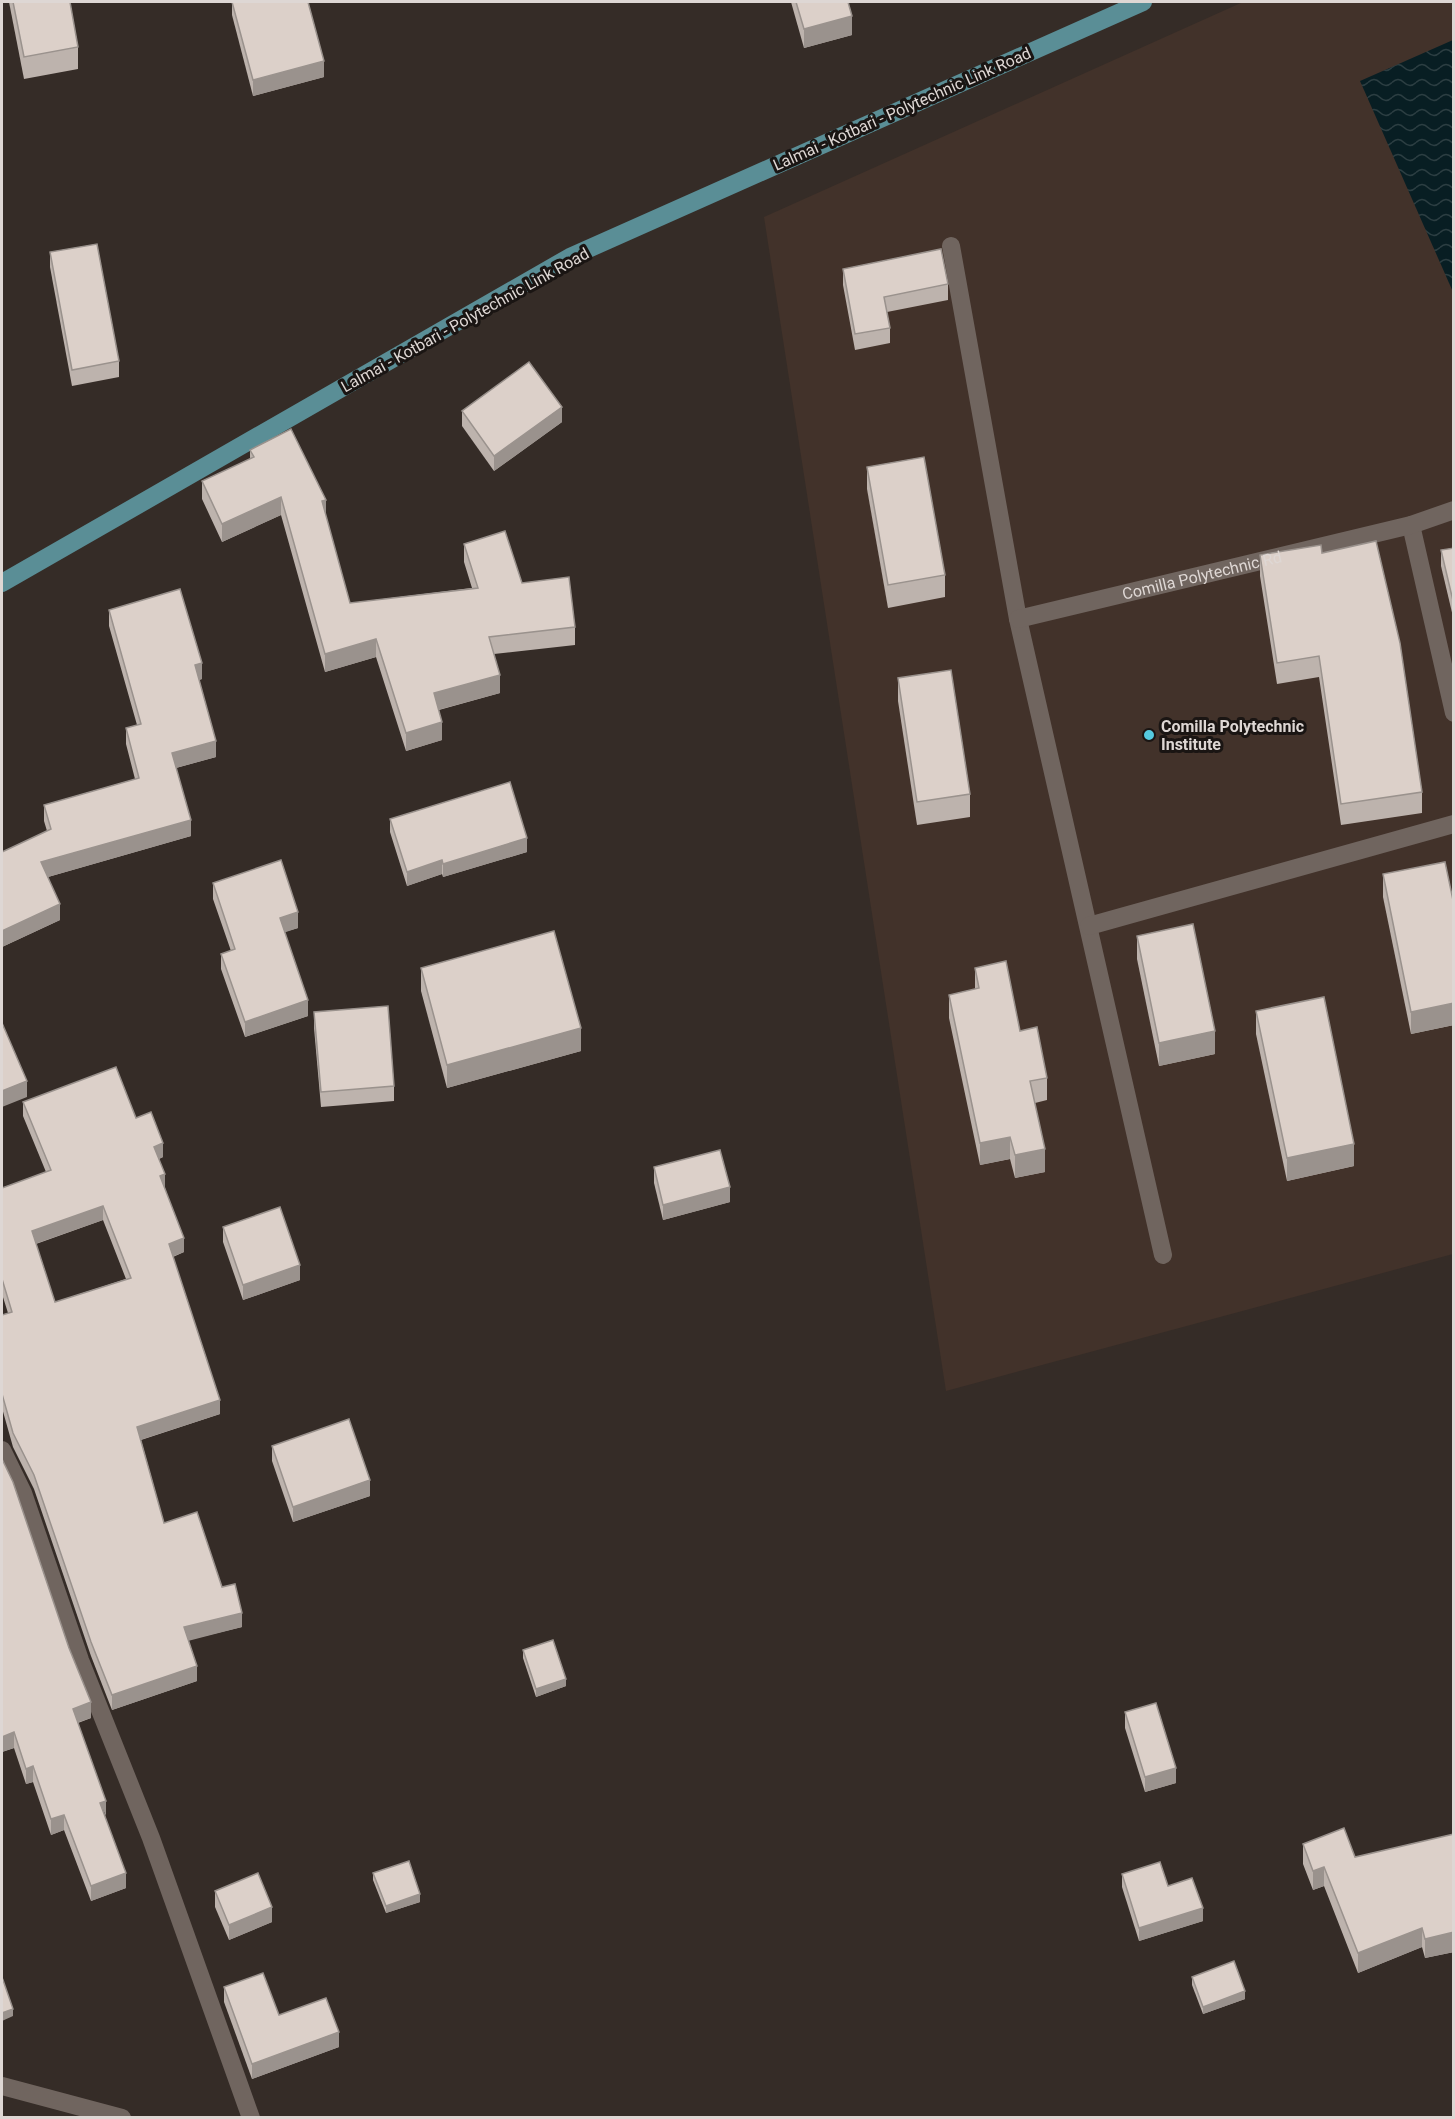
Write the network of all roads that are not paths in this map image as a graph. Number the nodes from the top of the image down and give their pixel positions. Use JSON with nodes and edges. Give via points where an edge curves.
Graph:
{"nodes":[{"id":1,"x":1143,"y":2,"type":"edge"},
{"id":2,"x":951,"y":246,"type":"dead end"},
{"id":3,"x":1454,"y":510,"type":"edge"},
{"id":4,"x":1411,"y":525,"type":"junction"},
{"id":5,"x":2,"y":584,"type":"edge"},
{"id":6,"x":1018,"y":619,"type":"junction"},
{"id":7,"x":1454,"y":713,"type":"edge"},
{"id":8,"x":1454,"y":824,"type":"edge"},
{"id":9,"x":1089,"y":926,"type":"junction"},
{"id":10,"x":1163,"y":1255,"type":"dead end"},
{"id":11,"x":2,"y":1450,"type":"edge"},
{"id":12,"x":2,"y":2086,"type":"edge"},
{"id":13,"x":122,"y":2118,"type":"edge"},
{"id":14,"x":251,"y":2118,"type":"edge"}],
"edges":[{"from":1,"to":5,"type":"main road","name":"Lalmai - Kotbari - Polytechnic Link Road","via":[[570,257]]},
{"from":2,"to":6,"type":"street"},
{"from":3,"to":4,"type":"street","name":"Comilla Polytechnic Rd"},
{"from":4,"to":6,"type":"street","name":"Comilla Polytechnic Rd"},
{"from":4,"to":7,"type":"street"},
{"from":6,"to":9,"type":"street"},
{"from":8,"to":9,"type":"street"},
{"from":9,"to":10,"type":"street"},
{"from":11,"to":14,"type":"street","via":[[23,1493],[80,1660],[151,1838]]},
{"from":12,"to":13,"type":"street"}]}
